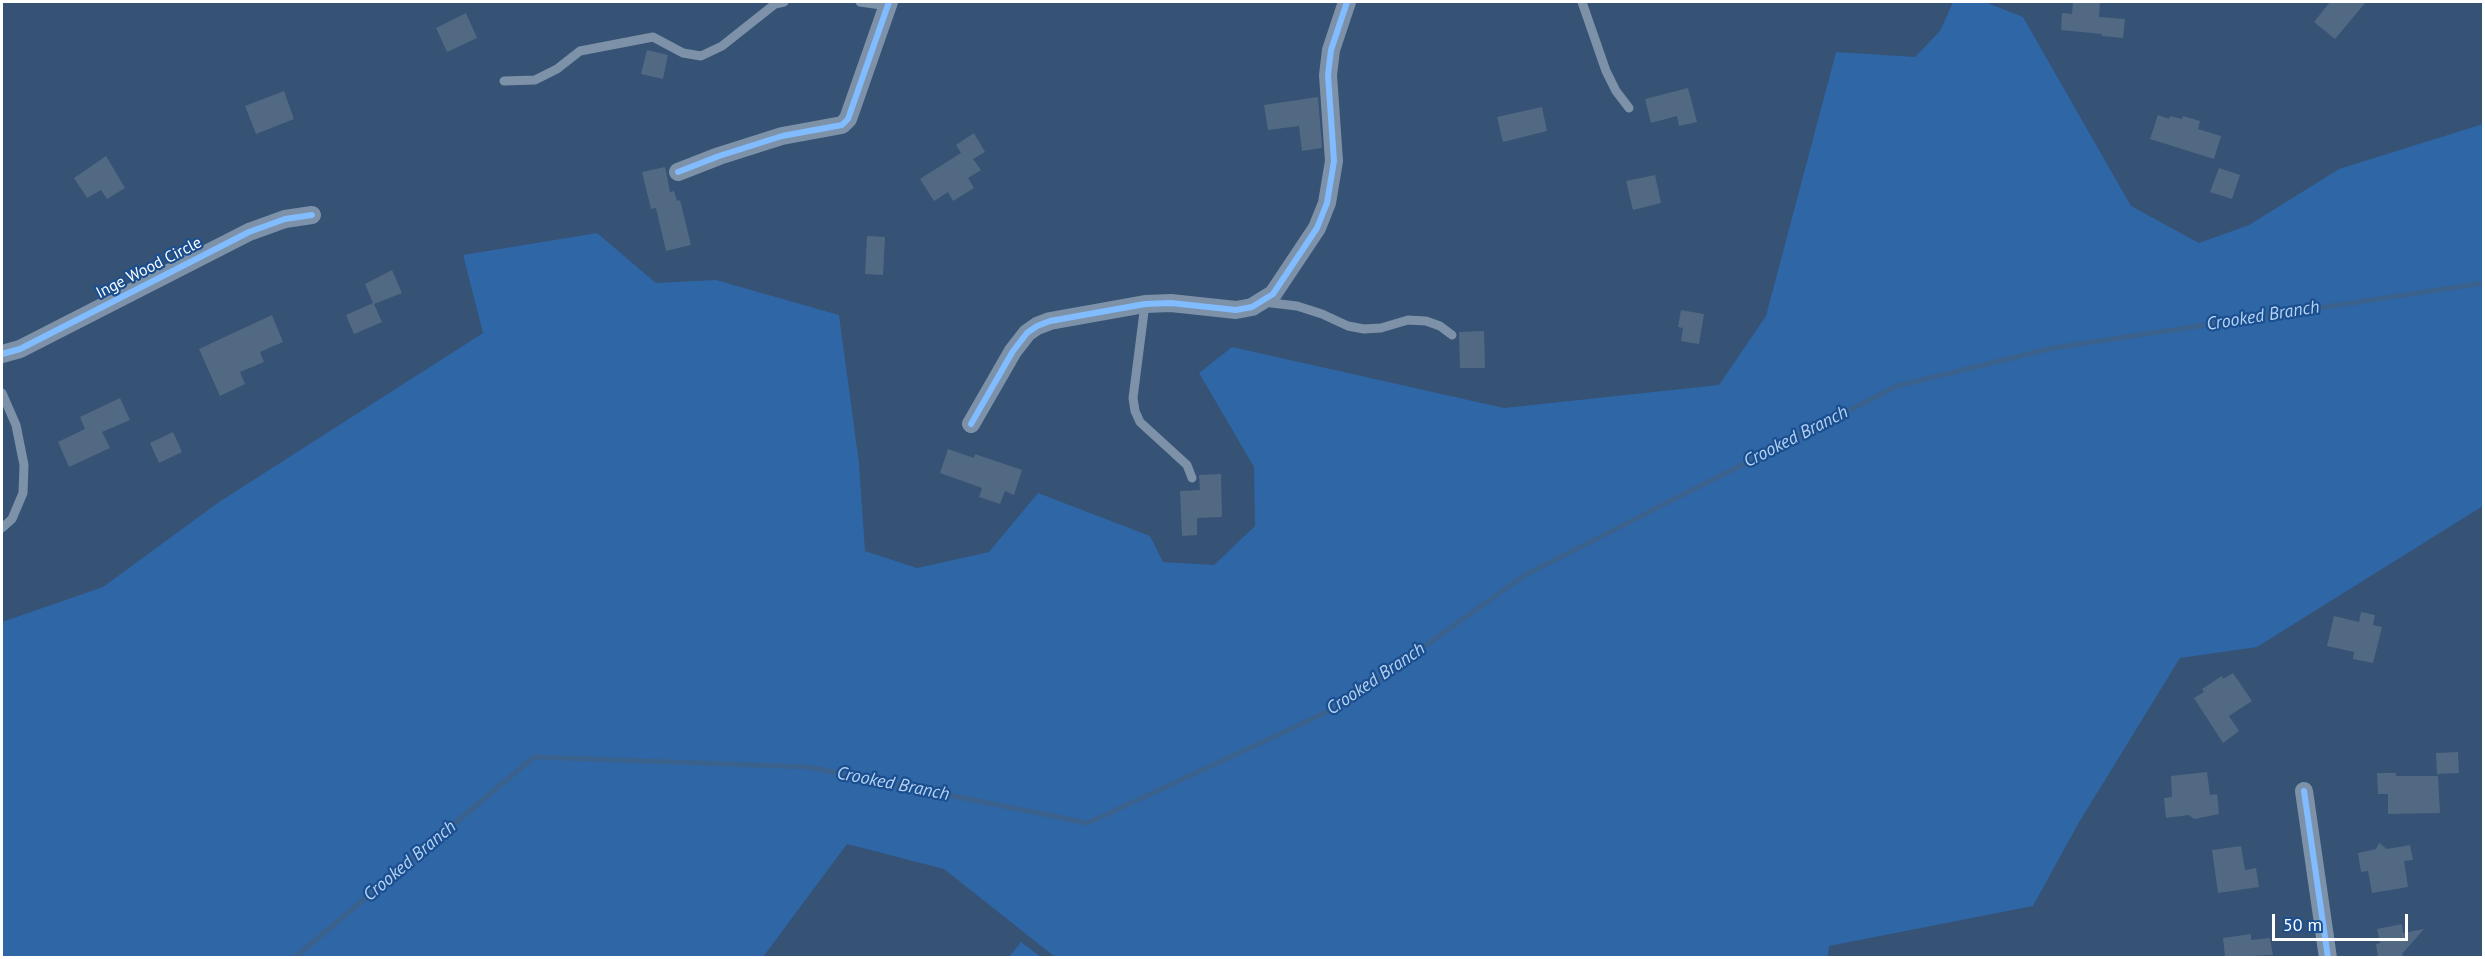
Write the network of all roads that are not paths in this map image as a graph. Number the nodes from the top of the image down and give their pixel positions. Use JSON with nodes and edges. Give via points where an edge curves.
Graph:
{"nodes":[{"id":1,"x":784,"y":2,"type":"edge"},
{"id":2,"x":860,"y":2,"type":"edge"},
{"id":3,"x":1347,"y":2,"type":"edge"},
{"id":4,"x":1582,"y":2,"type":"edge"},
{"id":5,"x":888,"y":4,"type":"edge"},
{"id":6,"x":504,"y":81,"type":"dead end"},
{"id":7,"x":1629,"y":108,"type":"dead end"},
{"id":8,"x":678,"y":172,"type":"dead end"},
{"id":9,"x":312,"y":215,"type":"dead end"},
{"id":10,"x":1262,"y":302,"type":"junction"},
{"id":11,"x":1145,"y":304,"type":"junction"},
{"id":12,"x":1452,"y":334,"type":"dead end"},
{"id":13,"x":2,"y":354,"type":"edge"},
{"id":14,"x":2,"y":393,"type":"edge"},
{"id":15,"x":971,"y":423,"type":"dead end"},
{"id":16,"x":1192,"y":478,"type":"dead end"},
{"id":17,"x":2,"y":528,"type":"edge"},
{"id":18,"x":2304,"y":791,"type":"dead end"},
{"id":19,"x":2328,"y":957,"type":"edge"}],
"edges":[{"from":1,"to":6,"type":"lane","via":[[775,4],[722,46],[701,56],[683,54],[653,38],[580,51],[535,80]]},
{"from":2,"to":5,"type":"lane"},
{"from":3,"to":10,"type":"street","via":[[1331,50],[1328,75],[1334,161],[1327,203],[1317,228],[1274,294]]},
{"from":4,"to":7,"type":"lane","via":[[1606,71]]},
{"from":5,"to":8,"type":"street","via":[[848,119],[842,125],[782,136]]},
{"from":9,"to":13,"type":"street","name":"Inge Wood Circle","via":[[285,219],[249,232],[20,349]]},
{"from":10,"to":11,"type":"street","via":[[1236,310]]},
{"from":10,"to":12,"type":"lane","via":[[1297,306],[1364,329],[1408,320],[1426,321]]},
{"from":11,"to":15,"type":"street","via":[[1037,326],[1013,351]]},
{"from":11,"to":16,"type":"lane","via":[[1133,398],[1135,411],[1140,422],[1187,465]]},
{"from":14,"to":17,"type":"lane","via":[[16,425],[24,465],[22,493],[12,519]]},
{"from":18,"to":19,"type":"street"}]}
